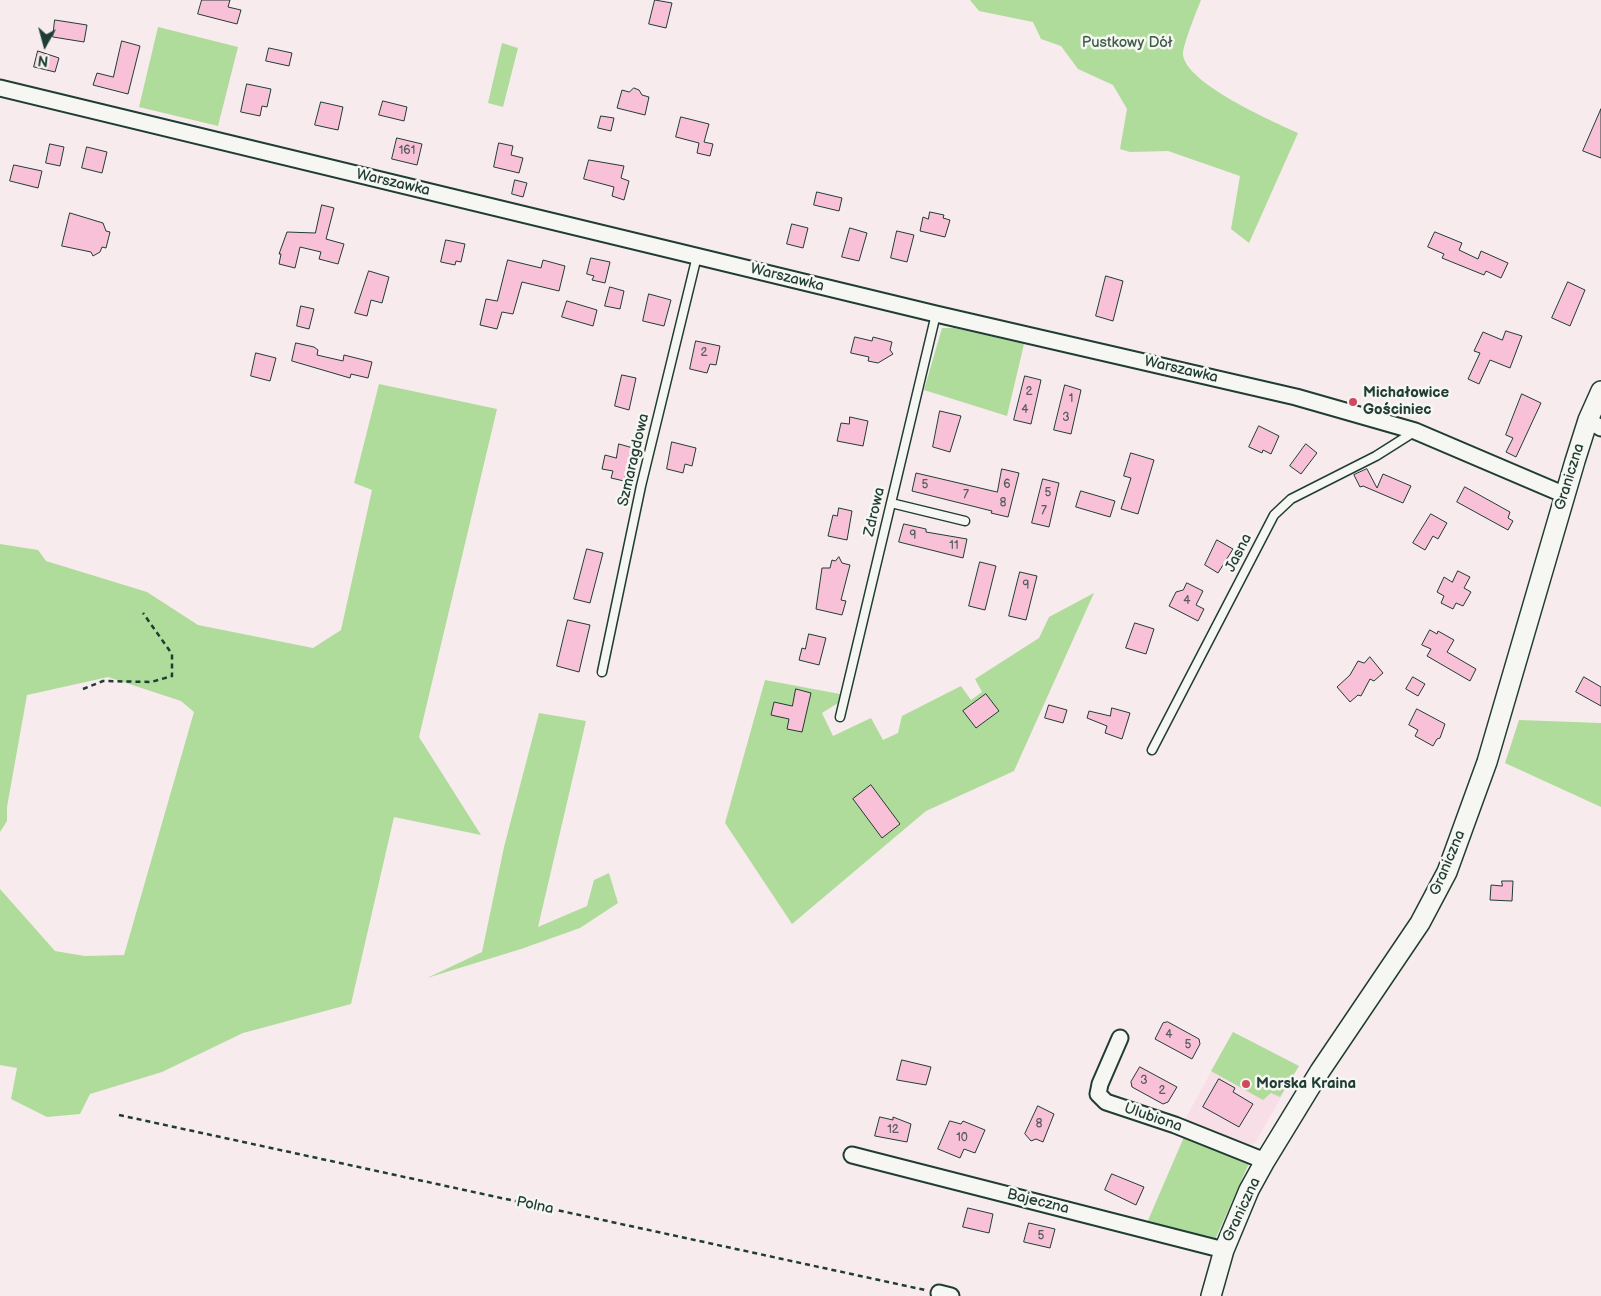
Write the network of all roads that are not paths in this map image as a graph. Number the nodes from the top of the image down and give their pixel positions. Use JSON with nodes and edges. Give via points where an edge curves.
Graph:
{"nodes":[{"id":1,"x":0,"y":88,"type":"edge"},
{"id":2,"x":697,"y":256,"type":"junction"},
{"id":3,"x":936,"y":314,"type":"junction"},
{"id":4,"x":1601,"y":391,"type":"edge"},
{"id":5,"x":1594,"y":424,"type":"edge"},
{"id":6,"x":1416,"y":431,"type":"junction"},
{"id":7,"x":1565,"y":495,"type":"junction"},
{"id":8,"x":891,"y":503,"type":"junction"},
{"id":9,"x":965,"y":521,"type":"dead end"},
{"id":10,"x":602,"y":672,"type":"dead end"},
{"id":11,"x":840,"y":717,"type":"dead end"},
{"id":12,"x":1152,"y":750,"type":"dead end"},
{"id":13,"x":1120,"y":1038,"type":"dead end"},
{"id":14,"x":852,"y":1155,"type":"dead end"},
{"id":15,"x":1265,"y":1161,"type":"junction"},
{"id":16,"x":1224,"y":1250,"type":"junction"},
{"id":17,"x":1211,"y":1296,"type":"edge"}],
"edges":[{"from":1,"to":2,"type":"street","name":"Warszawka"},
{"from":2,"to":3,"type":"street","name":"Warszawka"},
{"from":2,"to":10,"type":"lane","name":"Szmaragdowa","via":[[641,486]]},
{"from":3,"to":6,"type":"street","name":"Warszawka","via":[[1296,398]]},
{"from":3,"to":8,"type":"lane","name":"Zdrowa"},
{"from":4,"to":5,"type":"street","name":"Graniczna"},
{"from":5,"to":7,"type":"street","name":"Graniczna"},
{"from":6,"to":7,"type":"street","name":"Warszawka"},
{"from":6,"to":12,"type":"lane","name":"Jasna","via":[[1376,456],[1291,499],[1274,515]]},
{"from":7,"to":15,"type":"street","name":"Graniczna","via":[[1487,762],[1447,872],[1420,923],[1320,1071]]},
{"from":8,"to":9,"type":"lane"},
{"from":8,"to":11,"type":"lane","name":"Zdrowa"},
{"from":13,"to":15,"type":"street","name":"Ulubiona","via":[[1100,1084],[1098,1094],[1106,1102]]},
{"from":14,"to":16,"type":"street","name":"Bajeczna"},
{"from":15,"to":16,"type":"street","name":"Graniczna"},
{"from":16,"to":17,"type":"street","name":"Graniczna"}]}
